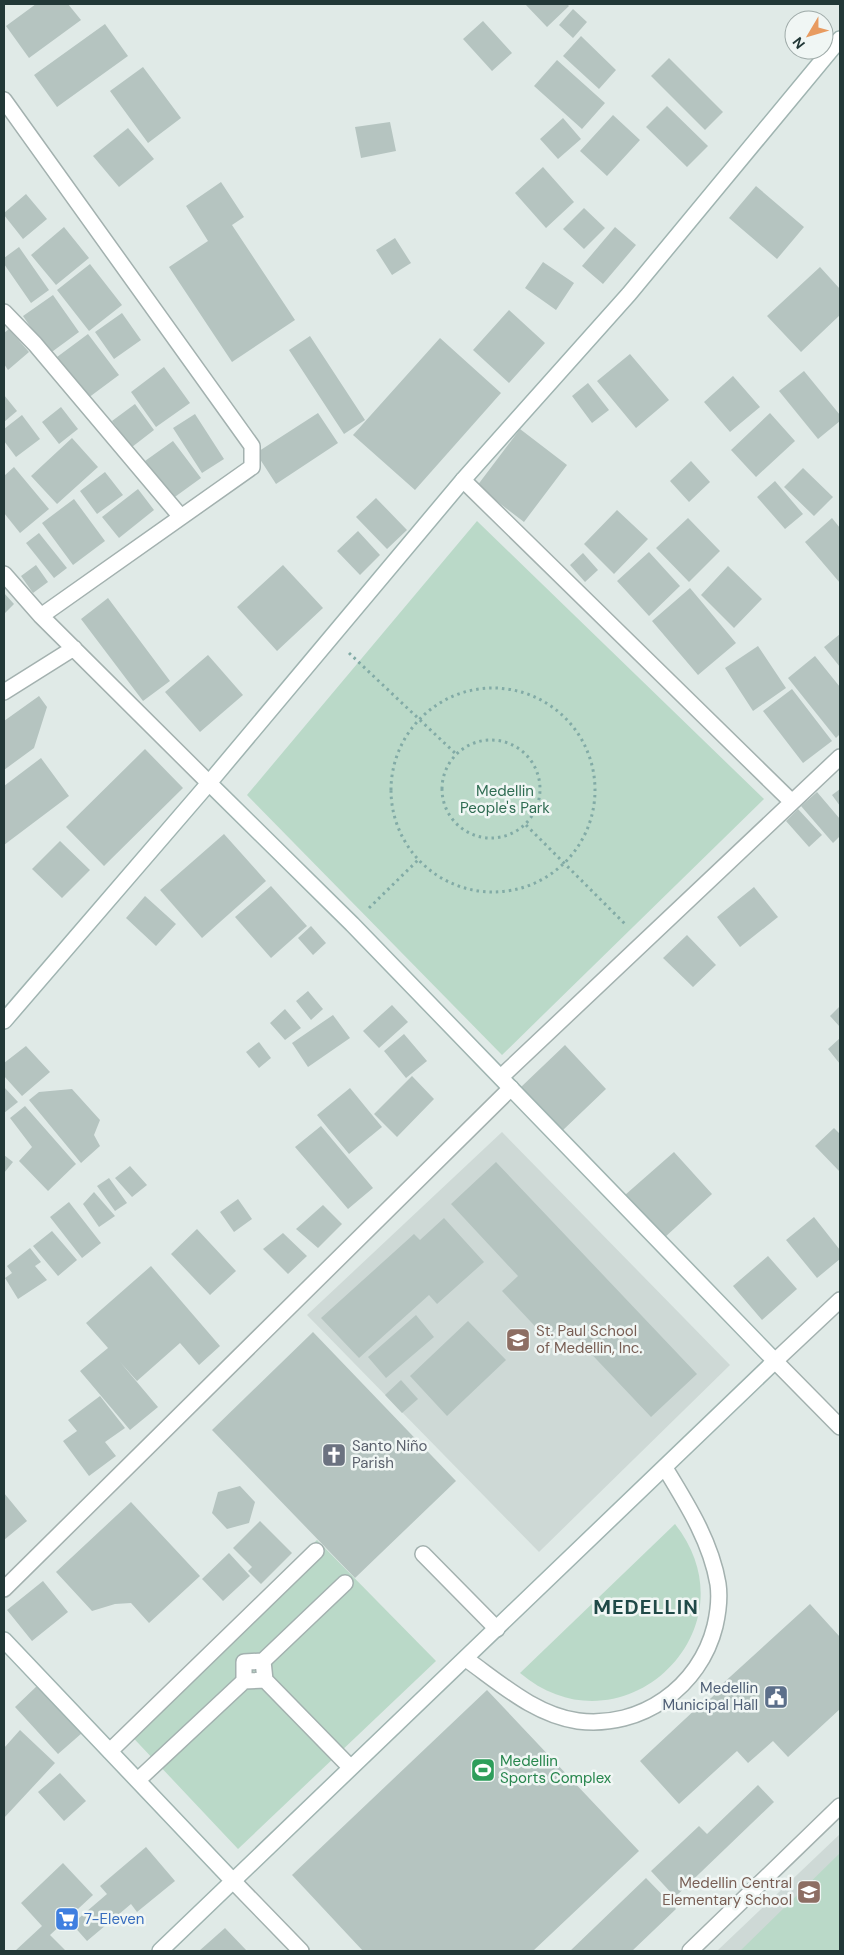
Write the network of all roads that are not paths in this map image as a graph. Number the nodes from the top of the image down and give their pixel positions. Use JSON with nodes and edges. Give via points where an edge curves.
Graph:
{"nodes":[{"id":1,"x":840,"y":39,"type":"edge"},
{"id":2,"x":4,"y":100,"type":"edge"},
{"id":3,"x":4,"y":312,"type":"edge"},
{"id":4,"x":463,"y":480,"type":"junction"},
{"id":5,"x":181,"y":517,"type":"junction"},
{"id":6,"x":4,"y":574,"type":"edge"},
{"id":7,"x":42,"y":616,"type":"junction"},
{"id":8,"x":74,"y":648,"type":"junction"},
{"id":9,"x":4,"y":692,"type":"edge"},
{"id":10,"x":840,"y":756,"type":"edge"},
{"id":11,"x":209,"y":783,"type":"junction"},
{"id":12,"x":792,"y":802,"type":"junction"},
{"id":13,"x":4,"y":1020,"type":"edge"},
{"id":14,"x":506,"y":1083,"type":"junction"},
{"id":15,"x":840,"y":1300,"type":"edge"},
{"id":16,"x":775,"y":1361,"type":"junction"},
{"id":17,"x":840,"y":1427,"type":"edge"},
{"id":18,"x":665,"y":1468,"type":"junction"},
{"id":19,"x":316,"y":1551,"type":"dead end"},
{"id":20,"x":422,"y":1554,"type":"dead end"},
{"id":21,"x":345,"y":1583,"type":"dead end"},
{"id":22,"x":4,"y":1589,"type":"edge"},
{"id":23,"x":497,"y":1629,"type":"junction"},
{"id":24,"x":4,"y":1640,"type":"edge"},
{"id":25,"x":466,"y":1659,"type":"junction"},
{"id":26,"x":263,"y":1661,"type":"junction"},
{"id":27,"x":265,"y":1680,"type":"junction"},
{"id":28,"x":244,"y":1681,"type":"junction"},
{"id":29,"x":110,"y":1750,"type":"junction"},
{"id":30,"x":350,"y":1767,"type":"junction"},
{"id":31,"x":138,"y":1780,"type":"junction"},
{"id":32,"x":840,"y":1806,"type":"edge"},
{"id":33,"x":233,"y":1881,"type":"junction"},
{"id":34,"x":160,"y":1951,"type":"edge"},
{"id":35,"x":301,"y":1951,"type":"edge"},
{"id":36,"x":690,"y":1951,"type":"edge"}],
"edges":[{"from":1,"to":4,"type":"street","via":[[629,294]]},
{"from":2,"to":5,"type":"street","via":[[252,446],[252,467]]},
{"from":3,"to":5,"type":"street","via":[[35,344]]},
{"from":4,"to":11,"type":"street"},
{"from":4,"to":12,"type":"street"},
{"from":5,"to":7,"type":"street"},
{"from":6,"to":7,"type":"street"},
{"from":7,"to":8,"type":"street"},
{"from":8,"to":9,"type":"street"},
{"from":8,"to":11,"type":"street"},
{"from":10,"to":12,"type":"street"},
{"from":11,"to":13,"type":"street"},
{"from":11,"to":14,"type":"street"},
{"from":12,"to":14,"type":"street","via":[[644,943]]},
{"from":14,"to":16,"type":"street"},
{"from":14,"to":22,"type":"street"},
{"from":15,"to":16,"type":"street"},
{"from":16,"to":17,"type":"street"},
{"from":16,"to":18,"type":"street"},
{"from":18,"to":23,"type":"street"},
{"from":18,"to":25,"type":"street","via":[[688,1505],[713,1559],[718,1586],[717,1614],[711,1641],[698,1666],[680,1688],[659,1704],[633,1716],[606,1721],[578,1721],[551,1714],[526,1701]]},
{"from":19,"to":29,"type":"street"},
{"from":20,"to":23,"type":"street"},
{"from":21,"to":26,"type":"street"},
{"from":23,"to":25,"type":"street"},
{"from":24,"to":29,"type":"street"},
{"from":25,"to":30,"type":"street"},
{"from":26,"to":27,"type":"street"},
{"from":26,"to":28,"type":"street","via":[[244,1662]]},
{"from":27,"to":28,"type":"street"},
{"from":27,"to":30,"type":"street"},
{"from":28,"to":31,"type":"street"},
{"from":29,"to":31,"type":"street"},
{"from":30,"to":33,"type":"street"},
{"from":31,"to":33,"type":"street"},
{"from":32,"to":36,"type":"street"},
{"from":33,"to":34,"type":"street"},
{"from":33,"to":35,"type":"street"}]}
